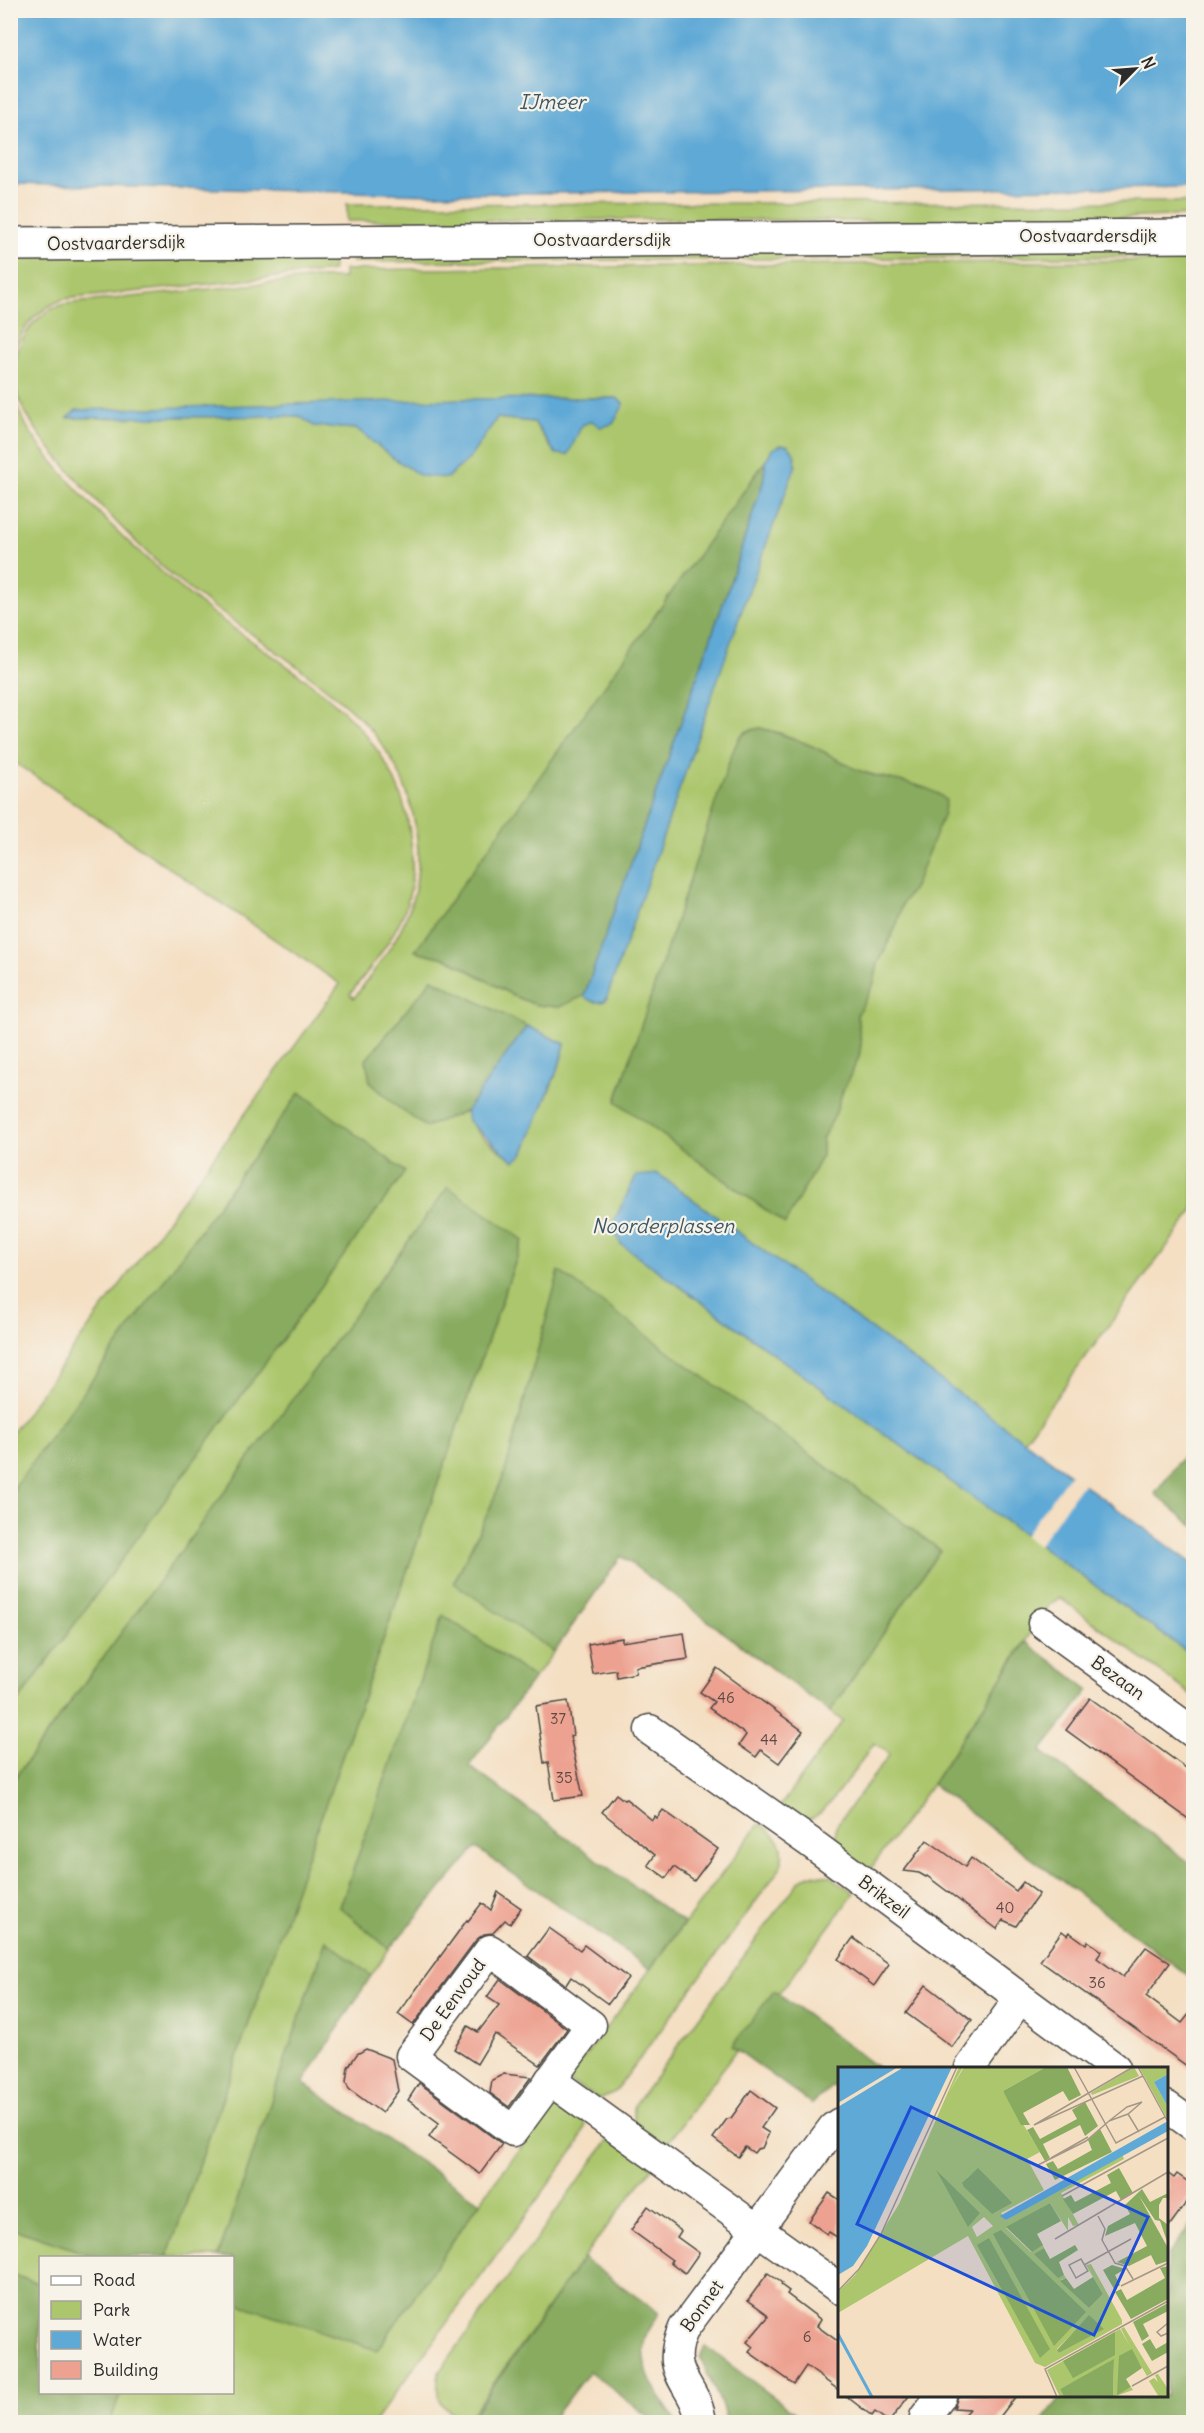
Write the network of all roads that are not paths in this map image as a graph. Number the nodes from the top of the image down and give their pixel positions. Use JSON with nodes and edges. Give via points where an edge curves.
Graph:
{"nodes":[{"id":1,"x":1194,"y":236,"type":"edge"},
{"id":2,"x":10,"y":244,"type":"edge"},
{"id":3,"x":1043,"y":1623,"type":"dead end"},
{"id":4,"x":650,"y":1730,"type":"dead end"},
{"id":5,"x":1194,"y":1733,"type":"edge"},
{"id":6,"x":1020,"y":1998,"type":"junction"},
{"id":7,"x":971,"y":2067,"type":"edge"},
{"id":8,"x":1114,"y":2067,"type":"edge"},
{"id":9,"x":550,"y":2080,"type":"junction"},
{"id":10,"x":1168,"y":2107,"type":"edge"},
{"id":11,"x":838,"y":2124,"type":"edge"},
{"id":12,"x":1194,"y":2126,"type":"edge"},
{"id":13,"x":758,"y":2230,"type":"junction"},
{"id":14,"x":838,"y":2288,"type":"edge"},
{"id":15,"x":701,"y":2422,"type":"edge"}],
"edges":[{"from":1,"to":2,"type":"main road","name":"Oostvaardersdijk"},
{"from":3,"to":5,"type":"street","name":"Bezaan"},
{"from":4,"to":6,"type":"street","name":"Brikzeil"},
{"from":6,"to":7,"type":"street"},
{"from":6,"to":8,"type":"street","name":"Brikzeil"},
{"from":9,"to":9,"type":"street","name":"De Eenvoud","via":[[591,2025],[490,1950],[411,2056],[513,2131]]},
{"from":9,"to":13,"type":"street"},
{"from":10,"to":12,"type":"street"},
{"from":11,"to":13,"type":"street","name":"Bonnet"},
{"from":13,"to":14,"type":"street"},
{"from":13,"to":15,"type":"street","name":"Bonnet","via":[[678,2340],[675,2356]]}]}
